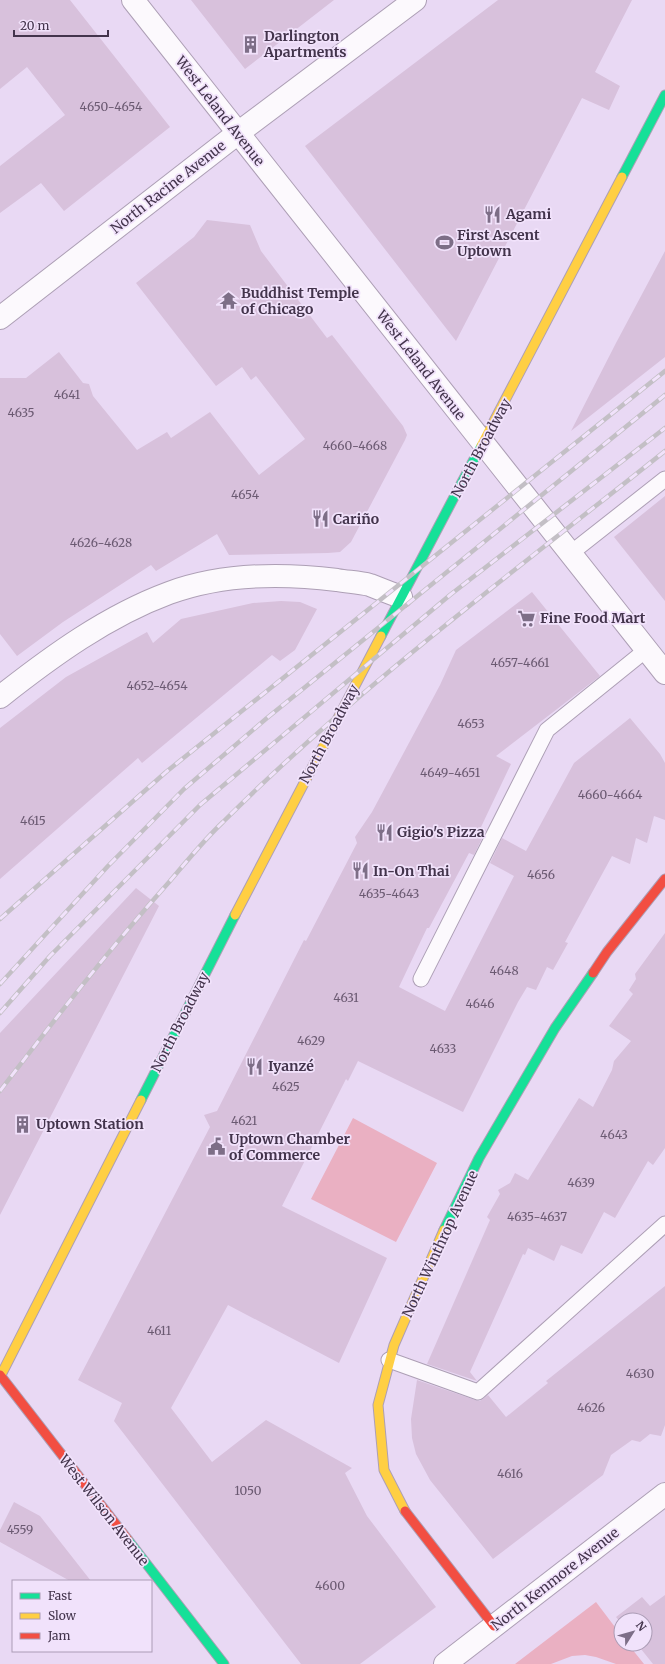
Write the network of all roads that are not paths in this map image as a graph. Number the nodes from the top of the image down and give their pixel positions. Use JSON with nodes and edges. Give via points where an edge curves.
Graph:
{"nodes":[{"id":1,"x":133,"y":0,"type":"edge"},
{"id":2,"x":410,"y":3,"type":"edge"},
{"id":3,"x":663,"y":105,"type":"edge"},
{"id":4,"x":238,"y":133,"type":"junction"},
{"id":5,"x":0,"y":318,"type":"edge"},
{"id":6,"x":484,"y":444,"type":"junction"},
{"id":7,"x":665,"y":479,"type":"edge"},
{"id":8,"x":571,"y":553,"type":"junction"},
{"id":9,"x":401,"y":597,"type":"junction"},
{"id":10,"x":646,"y":650,"type":"junction"},
{"id":11,"x":665,"y":674,"type":"edge"},
{"id":12,"x":0,"y":697,"type":"edge"},
{"id":13,"x":665,"y":879,"type":"edge"},
{"id":14,"x":421,"y":979,"type":"dead end"},
{"id":15,"x":665,"y":1224,"type":"edge"},
{"id":16,"x":389,"y":1360,"type":"junction"},
{"id":17,"x":0,"y":1376,"type":"edge"},
{"id":18,"x":665,"y":1494,"type":"edge"},
{"id":19,"x":494,"y":1626,"type":"junction"},
{"id":20,"x":224,"y":1664,"type":"edge"},
{"id":21,"x":445,"y":1664,"type":"edge"}],
"edges":[{"from":1,"to":4,"type":"street","name":"West Leland Avenue"},
{"from":2,"to":4,"type":"street","name":"North Racine Avenue"},
{"from":3,"to":6,"type":"main road","name":"North Broadway"},
{"from":4,"to":5,"type":"street","name":"North Racine Avenue"},
{"from":4,"to":6,"type":"street","name":"West Leland Avenue"},
{"from":6,"to":8,"type":"street","name":"West Leland Avenue"},
{"from":6,"to":9,"type":"main road","name":"North Broadway"},
{"from":7,"to":8,"type":"lane"},
{"from":8,"to":10,"type":"street","name":"West Leland Avenue"},
{"from":9,"to":12,"type":"street","via":[[368,585],[309,576],[261,575],[209,582],[170,592],[116,617],[52,656]]},
{"from":9,"to":17,"type":"main road","name":"North Broadway","via":[[225,933]]},
{"from":10,"to":11,"type":"street","name":"West Leland Avenue"},
{"from":10,"to":14,"type":"lane","via":[[547,730]]},
{"from":13,"to":16,"type":"main road","name":"North Winthrop Avenue","via":[[607,952],[556,1028],[479,1158],[435,1250]]},
{"from":15,"to":16,"type":"lane","via":[[478,1392]]},
{"from":16,"to":19,"type":"main road","name":"North Winthrop Avenue","via":[[378,1405],[384,1470],[413,1522]]},
{"from":17,"to":20,"type":"main road","name":"West Wilson Avenue"},
{"from":18,"to":19,"type":"street","name":"North Kenmore Avenue"},
{"from":19,"to":21,"type":"street","name":"North Kenmore Avenue"}]}
